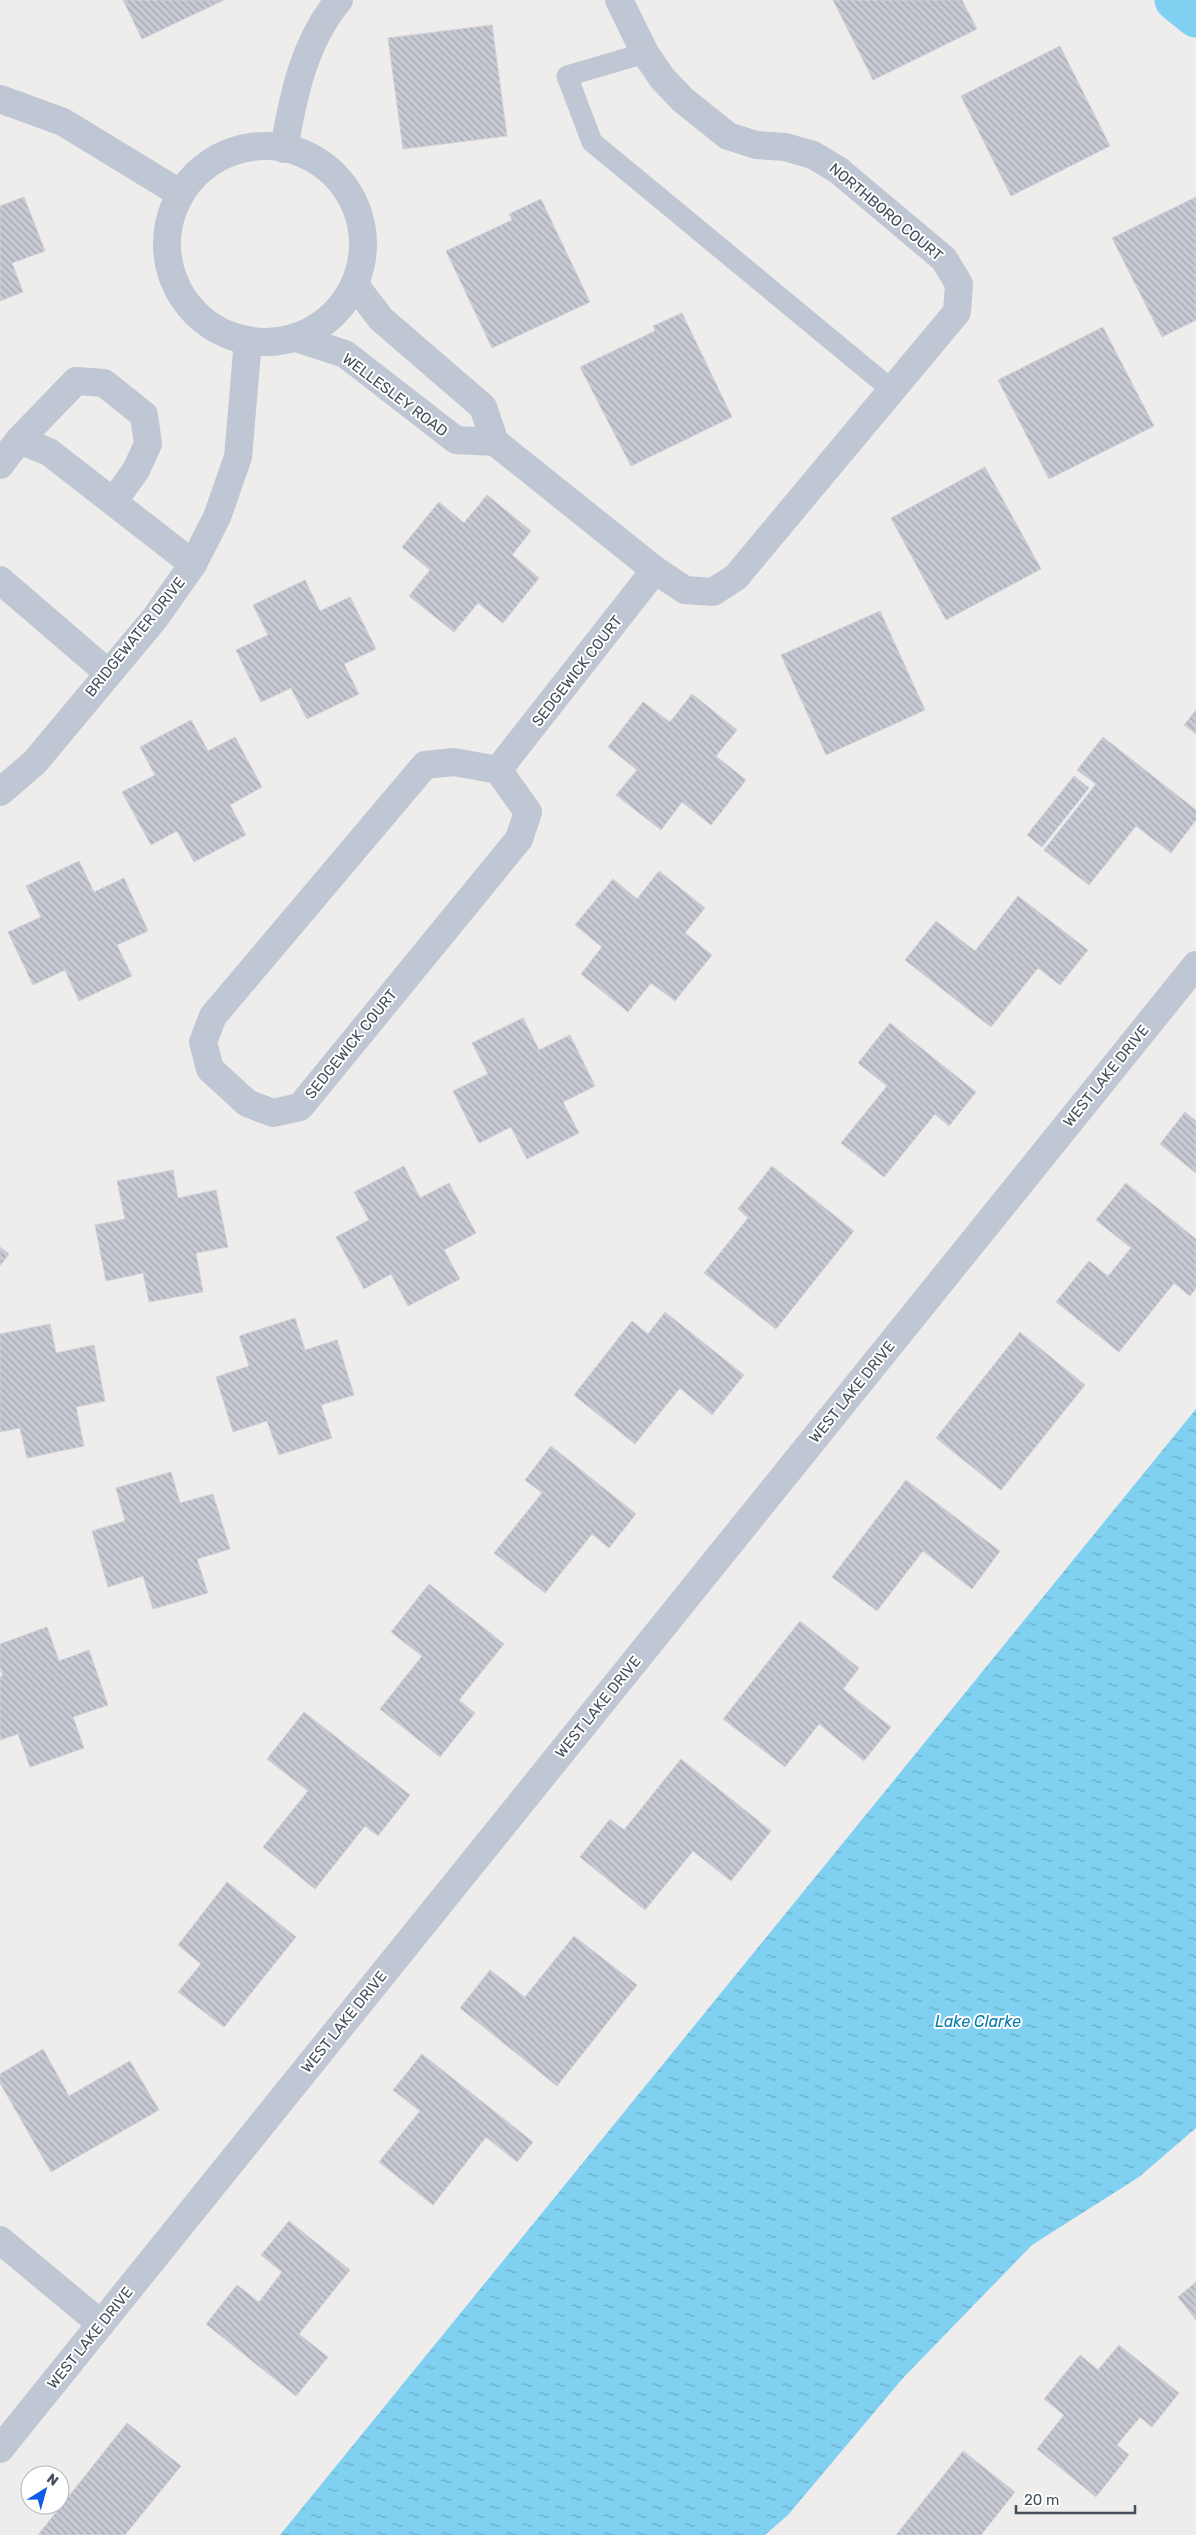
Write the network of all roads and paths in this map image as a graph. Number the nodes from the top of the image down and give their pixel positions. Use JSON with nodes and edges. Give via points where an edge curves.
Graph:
{"nodes":[{"id":1,"x":338,"y":0,"type":"edge"},
{"id":2,"x":620,"y":0,"type":"edge"},
{"id":3,"x":646,"y":54,"type":"junction"},
{"id":4,"x":0,"y":99,"type":"edge"},
{"id":5,"x":284,"y":148,"type":"junction"},
{"id":6,"x":180,"y":194,"type":"junction"},
{"id":7,"x":355,"y":285,"type":"junction"},
{"id":8,"x":296,"y":338,"type":"junction"},
{"id":9,"x":248,"y":341,"type":"junction"},
{"id":10,"x":892,"y":390,"type":"junction"},
{"id":11,"x":19,"y":440,"type":"junction"},
{"id":12,"x":495,"y":442,"type":"junction"},
{"id":13,"x":0,"y":465,"type":"edge"},
{"id":14,"x":114,"y":501,"type":"junction"},
{"id":15,"x":193,"y":564,"type":"junction"},
{"id":16,"x":655,"y":570,"type":"junction"},
{"id":17,"x":0,"y":580,"type":"edge"},
{"id":18,"x":108,"y":672,"type":"junction"},
{"id":19,"x":498,"y":770,"type":"junction"},
{"id":20,"x":0,"y":792,"type":"edge"},
{"id":21,"x":1196,"y":965,"type":"edge"},
{"id":22,"x":0,"y":2240,"type":"edge"},
{"id":23,"x":101,"y":2324,"type":"junction"},
{"id":24,"x":0,"y":2449,"type":"edge"}],
"edges":[{"from":1,"to":5,"type":"street","via":[[316,36],[303,66],[293,96]]},
{"from":2,"to":3,"type":"street","name":"NORTHBORO COURT"},
{"from":3,"to":10,"type":"street","name":"NORTHBORO COURT","via":[[682,100],[728,136],[756,145],[785,147],[813,155],[838,170],[944,259],[959,284],[956,312]]},
{"from":3,"to":10,"type":"lane","via":[[567,76],[592,142]]},
{"from":4,"to":6,"type":"street","via":[[63,122]]},
{"from":5,"to":6,"type":"street","via":[[261,146],[237,150],[214,160],[195,175]]},
{"from":5,"to":7,"type":"street","via":[[312,159],[336,176],[353,200],[362,228],[362,258]]},
{"from":6,"to":9,"type":"street","via":[[169,223],[168,254],[176,285],[193,311],[218,330]]},
{"from":7,"to":8,"type":"street","via":[[340,308],[320,326]]},
{"from":7,"to":12,"type":"street","via":[[381,319],[483,407]]},
{"from":8,"to":9,"type":"street"},
{"from":8,"to":12,"type":"street","name":"WELLESLEY ROAD","via":[[345,354],[456,440]]},
{"from":9,"to":15,"type":"street","name":"BRIDGEWATER DRIVE","via":[[238,457],[217,517]]},
{"from":10,"to":16,"type":"street","name":"NORTHBORO COURT","via":[[736,577],[713,592],[685,590]]},
{"from":11,"to":13,"type":"street"},
{"from":11,"to":14,"type":"street","via":[[49,452]]},
{"from":11,"to":14,"type":"street","via":[[76,381],[104,383],[144,415],[148,444],[136,470]]},
{"from":12,"to":16,"type":"street"},
{"from":14,"to":15,"type":"street"},
{"from":15,"to":18,"type":"street","name":"BRIDGEWATER DRIVE","via":[[155,618]]},
{"from":16,"to":19,"type":"street","name":"SEDGEWICK COURT"},
{"from":17,"to":18,"type":"street"},
{"from":18,"to":20,"type":"street","name":"BRIDGEWATER DRIVE","via":[[35,762]]},
{"from":19,"to":19,"type":"street","name":"SEDGEWICK COURT","via":[[454,762],[425,765],[213,1016],[203,1042],[210,1069],[247,1103],[273,1113],[300,1107],[519,839],[528,812]]},
{"from":21,"to":23,"type":"street","name":"WEST LAKE DRIVE"},
{"from":22,"to":23,"type":"street"},
{"from":23,"to":24,"type":"street","name":"WEST LAKE DRIVE"}]}
